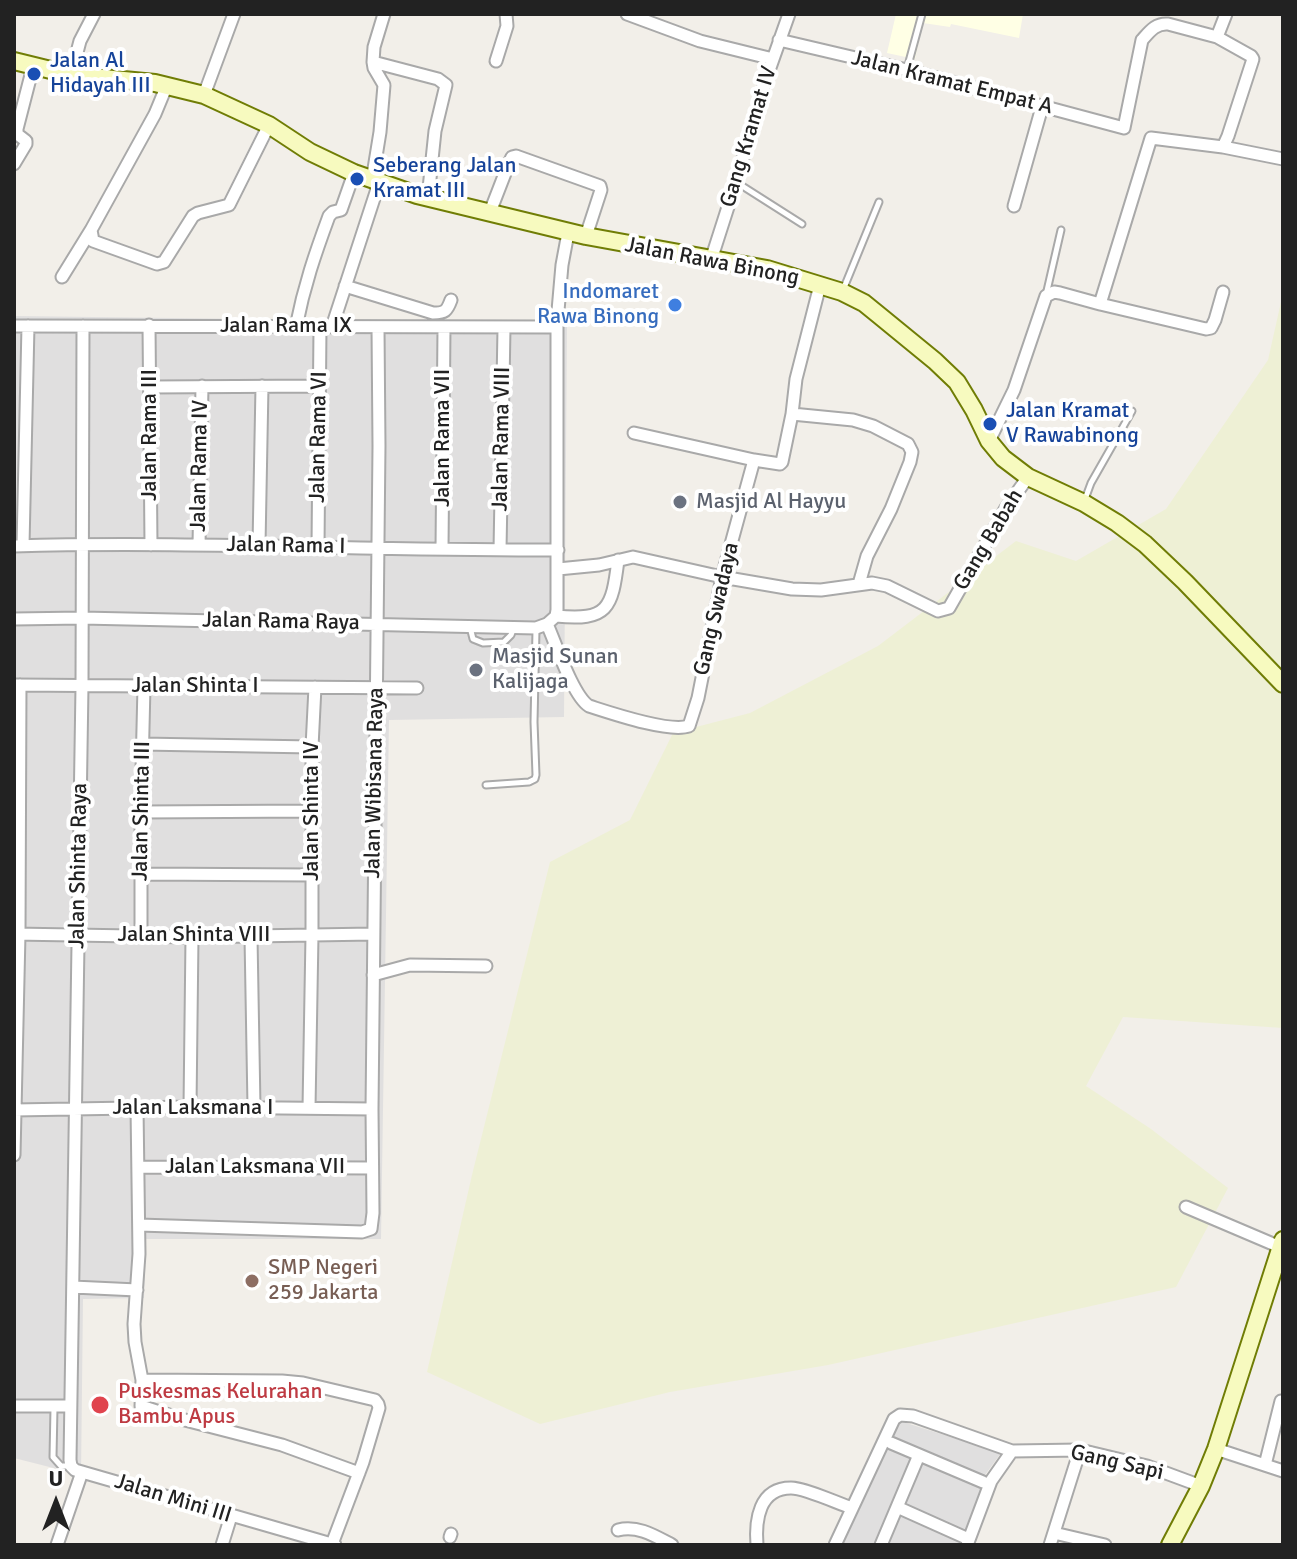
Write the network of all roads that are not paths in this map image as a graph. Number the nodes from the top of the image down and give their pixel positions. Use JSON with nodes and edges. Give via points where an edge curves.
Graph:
{"nodes":[{"id":1,"x":94,"y":14,"type":"edge"},
{"id":2,"x":234,"y":14,"type":"edge"},
{"id":3,"x":384,"y":14,"type":"edge"},
{"id":4,"x":506,"y":14,"type":"edge"},
{"id":5,"x":627,"y":14,"type":"edge"},
{"id":6,"x":789,"y":14,"type":"edge"},
{"id":7,"x":922,"y":14,"type":"edge"},
{"id":8,"x":1226,"y":14,"type":"edge"},
{"id":9,"x":641,"y":17,"type":"edge"},
{"id":10,"x":1217,"y":37,"type":"junction"},
{"id":11,"x":779,"y":40,"type":"junction"},
{"id":12,"x":773,"y":59,"type":"junction"},
{"id":13,"x":14,"y":61,"type":"edge"},
{"id":14,"x":496,"y":61,"type":"dead end"},
{"id":15,"x":373,"y":62,"type":"junction"},
{"id":16,"x":33,"y":67,"type":"junction"},
{"id":17,"x":907,"y":70,"type":"junction"},
{"id":18,"x":71,"y":75,"type":"junction"},
{"id":19,"x":167,"y":85,"type":"junction"},
{"id":20,"x":204,"y":95,"type":"junction"},
{"id":21,"x":1042,"y":107,"type":"junction"},
{"id":22,"x":269,"y":125,"type":"junction"},
{"id":23,"x":1223,"y":147,"type":"junction"},
{"id":24,"x":1283,"y":159,"type":"edge"},
{"id":25,"x":14,"y":164,"type":"edge"},
{"id":26,"x":354,"y":173,"type":"junction"},
{"id":27,"x":376,"y":182,"type":"junction"},
{"id":28,"x":736,"y":182,"type":"junction"},
{"id":29,"x":428,"y":198,"type":"junction"},
{"id":30,"x":879,"y":202,"type":"dead end"},
{"id":31,"x":1014,"y":206,"type":"dead end"},
{"id":32,"x":490,"y":212,"type":"junction"},
{"id":33,"x":802,"y":224,"type":"dead end"},
{"id":34,"x":91,"y":230,"type":"junction"},
{"id":35,"x":1061,"y":230,"type":"dead end"},
{"id":36,"x":568,"y":233,"type":"junction"},
{"id":37,"x":586,"y":236,"type":"junction"},
{"id":38,"x":711,"y":260,"type":"junction"},
{"id":39,"x":62,"y":277,"type":"dead end"},
{"id":40,"x":820,"y":285,"type":"junction"},
{"id":41,"x":345,"y":286,"type":"junction"},
{"id":42,"x":842,"y":292,"type":"junction"},
{"id":43,"x":1223,"y":292,"type":"dead end"},
{"id":44,"x":1046,"y":296,"type":"junction"},
{"id":45,"x":451,"y":300,"type":"dead end"},
{"id":46,"x":1100,"y":304,"type":"junction"},
{"id":47,"x":149,"y":325,"type":"junction"},
{"id":48,"x":14,"y":326,"type":"edge"},
{"id":49,"x":28,"y":326,"type":"junction"},
{"id":50,"x":83,"y":326,"type":"junction"},
{"id":51,"x":296,"y":327,"type":"junction"},
{"id":52,"x":326,"y":327,"type":"junction"},
{"id":53,"x":378,"y":327,"type":"junction"},
{"id":54,"x":444,"y":327,"type":"junction"},
{"id":55,"x":557,"y":327,"type":"junction"},
{"id":56,"x":504,"y":328,"type":"junction"},
{"id":57,"x":202,"y":386,"type":"junction"},
{"id":58,"x":262,"y":386,"type":"junction"},
{"id":59,"x":320,"y":386,"type":"junction"},
{"id":60,"x":151,"y":387,"type":"junction"},
{"id":61,"x":1132,"y":411,"type":"dead end"},
{"id":62,"x":792,"y":414,"type":"junction"},
{"id":63,"x":634,"y":433,"type":"dead end"},
{"id":64,"x":989,"y":441,"type":"junction"},
{"id":65,"x":754,"y":460,"type":"junction"},
{"id":66,"x":1028,"y":477,"type":"junction"},
{"id":67,"x":1084,"y":503,"type":"junction"},
{"id":68,"x":82,"y":545,"type":"junction"},
{"id":69,"x":151,"y":545,"type":"junction"},
{"id":70,"x":199,"y":545,"type":"junction"},
{"id":71,"x":259,"y":545,"type":"junction"},
{"id":72,"x":18,"y":546,"type":"edge"},
{"id":73,"x":318,"y":547,"type":"junction"},
{"id":74,"x":377,"y":548,"type":"junction"},
{"id":75,"x":442,"y":549,"type":"junction"},
{"id":76,"x":500,"y":550,"type":"junction"},
{"id":77,"x":558,"y":550,"type":"junction"},
{"id":78,"x":618,"y":560,"type":"junction"},
{"id":79,"x":558,"y":569,"type":"junction"},
{"id":80,"x":722,"y":577,"type":"junction"},
{"id":81,"x":859,"y":584,"type":"junction"},
{"id":82,"x":82,"y":618,"type":"junction"},
{"id":83,"x":14,"y":619,"type":"edge"},
{"id":84,"x":376,"y":623,"type":"junction"},
{"id":85,"x":546,"y":623,"type":"junction"},
{"id":86,"x":1283,"y":684,"type":"edge"},
{"id":87,"x":17,"y":685,"type":"edge"},
{"id":88,"x":82,"y":686,"type":"junction"},
{"id":89,"x":144,"y":686,"type":"junction"},
{"id":90,"x":315,"y":687,"type":"junction"},
{"id":91,"x":376,"y":688,"type":"junction"},
{"id":92,"x":417,"y":688,"type":"dead end"},
{"id":93,"x":142,"y":744,"type":"junction"},
{"id":94,"x":312,"y":747,"type":"junction"},
{"id":95,"x":486,"y":785,"type":"dead end"},
{"id":96,"x":312,"y":811,"type":"junction"},
{"id":97,"x":141,"y":812,"type":"junction"},
{"id":98,"x":141,"y":874,"type":"junction"},
{"id":99,"x":311,"y":875,"type":"junction"},
{"id":100,"x":17,"y":934,"type":"edge"},
{"id":101,"x":78,"y":934,"type":"junction"},
{"id":102,"x":373,"y":934,"type":"junction"},
{"id":103,"x":312,"y":935,"type":"junction"},
{"id":104,"x":141,"y":936,"type":"junction"},
{"id":105,"x":192,"y":937,"type":"junction"},
{"id":106,"x":251,"y":937,"type":"junction"},
{"id":107,"x":486,"y":966,"type":"dead end"},
{"id":108,"x":373,"y":975,"type":"junction"},
{"id":109,"x":137,"y":1107,"type":"junction"},
{"id":110,"x":190,"y":1107,"type":"junction"},
{"id":111,"x":254,"y":1107,"type":"junction"},
{"id":112,"x":74,"y":1108,"type":"junction"},
{"id":113,"x":309,"y":1108,"type":"junction"},
{"id":114,"x":372,"y":1109,"type":"junction"},
{"id":115,"x":14,"y":1110,"type":"edge"},
{"id":116,"x":14,"y":1155,"type":"edge"},
{"id":117,"x":138,"y":1167,"type":"junction"},
{"id":118,"x":371,"y":1168,"type":"junction"},
{"id":119,"x":1186,"y":1207,"type":"dead end"},
{"id":120,"x":139,"y":1225,"type":"junction"},
{"id":121,"x":1282,"y":1244,"type":"edge"},
{"id":122,"x":73,"y":1287,"type":"junction"},
{"id":123,"x":137,"y":1290,"type":"junction"},
{"id":124,"x":142,"y":1380,"type":"junction"},
{"id":125,"x":1281,"y":1401,"type":"dead end"},
{"id":126,"x":14,"y":1406,"type":"edge"},
{"id":127,"x":55,"y":1406,"type":"junction"},
{"id":128,"x":70,"y":1406,"type":"junction"},
{"id":129,"x":891,"y":1443,"type":"dead end"},
{"id":130,"x":1216,"y":1449,"type":"junction"},
{"id":131,"x":1080,"y":1450,"type":"junction"},
{"id":132,"x":1012,"y":1451,"type":"junction"},
{"id":133,"x":919,"y":1455,"type":"junction"},
{"id":134,"x":1265,"y":1465,"type":"junction"},
{"id":135,"x":71,"y":1466,"type":"junction"},
{"id":136,"x":1283,"y":1471,"type":"edge"},
{"id":137,"x":82,"y":1472,"type":"junction"},
{"id":138,"x":359,"y":1473,"type":"junction"},
{"id":139,"x":983,"y":1482,"type":"dead end"},
{"id":140,"x":1201,"y":1486,"type":"junction"},
{"id":141,"x":897,"y":1507,"type":"junction"},
{"id":142,"x":852,"y":1508,"type":"junction"},
{"id":143,"x":231,"y":1516,"type":"junction"},
{"id":144,"x":618,"y":1530,"type":"dead end"},
{"id":145,"x":1052,"y":1539,"type":"edge"},
{"id":146,"x":966,"y":1541,"type":"edge"},
{"id":147,"x":57,"y":1545,"type":"edge"},
{"id":148,"x":222,"y":1545,"type":"edge"},
{"id":149,"x":333,"y":1545,"type":"edge"},
{"id":150,"x":672,"y":1545,"type":"edge"},
{"id":151,"x":757,"y":1545,"type":"edge"},
{"id":152,"x":835,"y":1545,"type":"edge"},
{"id":153,"x":881,"y":1545,"type":"edge"},
{"id":154,"x":1105,"y":1545,"type":"edge"},
{"id":155,"x":1170,"y":1545,"type":"edge"}],
"edges":[{"from":1,"to":18,"type":"street"},
{"from":2,"to":20,"type":"street"},
{"from":3,"to":15,"type":"street"},
{"from":4,"to":14,"type":"street"},
{"from":5,"to":9,"type":"street"},
{"from":6,"to":11,"type":"street","name":"Gang Kramat IV"},
{"from":7,"to":17,"type":"lane"},
{"from":8,"to":10,"type":"street"},
{"from":9,"to":12,"type":"street","via":[[700,41]]},
{"from":10,"to":21,"type":"street","name":"Jalan Kramat Empat A","via":[[1162,23],[1151,29],[1142,40],[1124,128]]},
{"from":10,"to":23,"type":"street","via":[[1253,59]]},
{"from":11,"to":12,"type":"street","name":"Gang Kramat IV"},
{"from":11,"to":17,"type":"street","name":"Jalan Kramat Empat A"},
{"from":12,"to":28,"type":"street","name":"Gang Kramat IV"},
{"from":13,"to":16,"type":"main road","name":"Jalan Rawa Binong"},
{"from":15,"to":27,"type":"street","name":"Jalan Rama VI","via":[[384,85]]},
{"from":15,"to":29,"type":"street","via":[[446,85]]},
{"from":16,"to":18,"type":"main road","name":"Jalan Rawa Binong"},
{"from":16,"to":25,"type":"street","via":[[17,129],[26,144]]},
{"from":17,"to":21,"type":"street","name":"Jalan Kramat Empat A"},
{"from":18,"to":19,"type":"main road","name":"Jalan Rawa Binong"},
{"from":19,"to":20,"type":"main road","name":"Jalan Rawa Binong"},
{"from":19,"to":34,"type":"street"},
{"from":20,"to":22,"type":"main road","name":"Jalan Rawa Binong"},
{"from":21,"to":31,"type":"street"},
{"from":22,"to":26,"type":"main road","name":"Jalan Rawa Binong"},
{"from":22,"to":34,"type":"street","via":[[229,204],[193,216],[161,263],[93,241]]},
{"from":23,"to":24,"type":"street"},
{"from":23,"to":46,"type":"street","via":[[1151,138]]},
{"from":26,"to":27,"type":"main road","name":"Jalan Rawa Binong"},
{"from":26,"to":51,"type":"street","via":[[341,210],[329,216],[316,250]]},
{"from":27,"to":29,"type":"main road","name":"Jalan Rawa Binong"},
{"from":27,"to":41,"type":"street","name":"Jalan Rama VI"},
{"from":28,"to":33,"type":"lane"},
{"from":28,"to":38,"type":"street","name":"Gang Kramat IV"},
{"from":29,"to":32,"type":"main road","name":"Jalan Rawa Binong"},
{"from":30,"to":42,"type":"lane"},
{"from":32,"to":36,"type":"main road","name":"Jalan Rawa Binong"},
{"from":32,"to":37,"type":"street","via":[[516,156],[600,186]]},
{"from":34,"to":39,"type":"street"},
{"from":35,"to":44,"type":"lane"},
{"from":36,"to":37,"type":"main road","name":"Jalan Rawa Binong"},
{"from":36,"to":55,"type":"street"},
{"from":37,"to":38,"type":"main road","name":"Jalan Rawa Binong"},
{"from":38,"to":40,"type":"main road","name":"Jalan Rawa Binong"},
{"from":40,"to":42,"type":"main road","name":"Jalan Rawa Binong"},
{"from":40,"to":62,"type":"street","via":[[801,353]]},
{"from":41,"to":45,"type":"street","via":[[433,313],[447,311]]},
{"from":41,"to":52,"type":"street","name":"Jalan Rama VI"},
{"from":42,"to":64,"type":"main road","name":"Jalan Rawa Binong","via":[[864,303],[957,382]]},
{"from":43,"to":46,"type":"street","via":[[1215,320],[1206,329]]},
{"from":44,"to":46,"type":"street","via":[[1054,292]]},
{"from":44,"to":64,"type":"street","via":[[1014,390]]},
{"from":47,"to":50,"type":"street","name":"Jalan Rama IX"},
{"from":47,"to":51,"type":"street","name":"Jalan Rama IX"},
{"from":47,"to":60,"type":"street","name":"Jalan Rama III"},
{"from":48,"to":49,"type":"street","name":"Jalan Rama IX"},
{"from":49,"to":50,"type":"street","name":"Jalan Rama IX"},
{"from":49,"to":72,"type":"street"},
{"from":50,"to":68,"type":"street","name":"Jalan Shinta Raya"},
{"from":51,"to":52,"type":"street","name":"Jalan Rama IX"},
{"from":52,"to":53,"type":"street","name":"Jalan Rama IX"},
{"from":52,"to":59,"type":"street","name":"Jalan Rama VI"},
{"from":53,"to":54,"type":"street","name":"Jalan Rama IX"},
{"from":53,"to":74,"type":"street","name":"Jalan Wibisana Raya"},
{"from":54,"to":56,"type":"street","name":"Jalan Rama IX"},
{"from":54,"to":75,"type":"street","name":"Jalan Rama VII"},
{"from":55,"to":56,"type":"street","name":"Jalan Rama IX"},
{"from":55,"to":77,"type":"street"},
{"from":56,"to":76,"type":"street","name":"Jalan Rama VIII"},
{"from":57,"to":58,"type":"street"},
{"from":57,"to":60,"type":"street"},
{"from":57,"to":70,"type":"street","name":"Jalan Rama IV"},
{"from":58,"to":59,"type":"street"},
{"from":58,"to":71,"type":"street"},
{"from":59,"to":73,"type":"street","name":"Jalan Rama VI"},
{"from":60,"to":69,"type":"street","name":"Jalan Rama III"},
{"from":61,"to":67,"type":"lane"},
{"from":62,"to":65,"type":"street","via":[[782,462]]},
{"from":62,"to":81,"type":"street","via":[[873,426],[908,444],[912,452]]},
{"from":63,"to":65,"type":"street"},
{"from":64,"to":66,"type":"main road","name":"Jalan Rawa Binong"},
{"from":65,"to":80,"type":"street","name":"Gang Swadaya"},
{"from":66,"to":67,"type":"main road","name":"Jalan Rawa Binong"},
{"from":66,"to":81,"type":"street","name":"Gang Babah","via":[[949,608],[935,611],[887,586]]},
{"from":67,"to":86,"type":"main road","name":"Jalan Rawa Binong","via":[[1145,544]]},
{"from":68,"to":69,"type":"street","name":"Jalan Rama I"},
{"from":68,"to":72,"type":"street","name":"Jalan Rama I"},
{"from":68,"to":82,"type":"street","name":"Jalan Shinta Raya"},
{"from":69,"to":70,"type":"street","name":"Jalan Rama I"},
{"from":70,"to":71,"type":"street","name":"Jalan Rama I"},
{"from":71,"to":73,"type":"street","name":"Jalan Rama I"},
{"from":73,"to":74,"type":"street","name":"Jalan Rama I"},
{"from":74,"to":75,"type":"street","name":"Jalan Rama I"},
{"from":74,"to":84,"type":"street","name":"Jalan Wibisana Raya"},
{"from":75,"to":76,"type":"street","name":"Jalan Rama I"},
{"from":76,"to":77,"type":"street","name":"Jalan Rama I"},
{"from":77,"to":79,"type":"street"},
{"from":78,"to":79,"type":"street","name":"Gang Babah"},
{"from":78,"to":80,"type":"street","name":"Gang Babah","via":[[633,557]]},
{"from":78,"to":85,"type":"street","name":"Jalan Rama Raya","via":[[606,607],[590,617]]},
{"from":79,"to":85,"type":"street"},
{"from":80,"to":81,"type":"street","name":"Gang Babah","via":[[792,589]]},
{"from":80,"to":85,"type":"street","name":"Gang Swadaya","via":[[692,720],[680,729],[583,703]]},
{"from":82,"to":83,"type":"street","name":"Jalan Rama Raya"},
{"from":82,"to":84,"type":"street","name":"Jalan Rama Raya"},
{"from":82,"to":88,"type":"street","name":"Jalan Shinta Raya"},
{"from":84,"to":85,"type":"street","name":"Jalan Rama Raya"},
{"from":84,"to":91,"type":"street","name":"Jalan Wibisana Raya"},
{"from":85,"to":95,"type":"lane","via":[[534,722],[535,779]]},
{"from":87,"to":88,"type":"street","name":"Jalan Shinta I"},
{"from":87,"to":100,"type":"street"},
{"from":88,"to":89,"type":"street","name":"Jalan Shinta I"},
{"from":88,"to":101,"type":"street","name":"Jalan Shinta Raya"},
{"from":89,"to":90,"type":"street","name":"Jalan Shinta I"},
{"from":89,"to":93,"type":"street","name":"Jalan Shinta III"},
{"from":90,"to":91,"type":"street","name":"Jalan Shinta I"},
{"from":90,"to":94,"type":"street","name":"Jalan Shinta IV"},
{"from":91,"to":92,"type":"street","name":"Jalan Shinta I"},
{"from":91,"to":102,"type":"street","name":"Jalan Wibisana Raya"},
{"from":93,"to":94,"type":"street"},
{"from":93,"to":97,"type":"street","name":"Jalan Shinta III"},
{"from":94,"to":96,"type":"street","name":"Jalan Shinta IV"},
{"from":96,"to":97,"type":"street"},
{"from":96,"to":99,"type":"street","name":"Jalan Shinta IV"},
{"from":97,"to":98,"type":"street","name":"Jalan Shinta III"},
{"from":98,"to":99,"type":"street"},
{"from":98,"to":104,"type":"street","name":"Jalan Shinta III"},
{"from":99,"to":103,"type":"street","name":"Jalan Shinta IV"},
{"from":100,"to":101,"type":"street","name":"Jalan Shinta VIII"},
{"from":100,"to":115,"type":"street"},
{"from":101,"to":104,"type":"street","name":"Jalan Shinta VIII"},
{"from":101,"to":112,"type":"street","name":"Jalan Shinta Raya"},
{"from":102,"to":103,"type":"street","name":"Jalan Shinta VIII"},
{"from":102,"to":108,"type":"street","name":"Jalan Wibisana Raya"},
{"from":103,"to":106,"type":"street","name":"Jalan Shinta VIII"},
{"from":103,"to":113,"type":"street","name":"Jalan Shinta IV"},
{"from":104,"to":105,"type":"street","name":"Jalan Shinta VIII"},
{"from":105,"to":106,"type":"street","name":"Jalan Shinta VIII"},
{"from":105,"to":110,"type":"street"},
{"from":106,"to":111,"type":"street"},
{"from":107,"to":108,"type":"street","via":[[410,965]]},
{"from":108,"to":114,"type":"street","name":"Jalan Wibisana Raya"},
{"from":109,"to":110,"type":"street","name":"Jalan Laksmana I"},
{"from":109,"to":112,"type":"street","name":"Jalan Laksmana I"},
{"from":109,"to":117,"type":"street"},
{"from":110,"to":111,"type":"street","name":"Jalan Laksmana I"},
{"from":111,"to":113,"type":"street","name":"Jalan Laksmana I"},
{"from":112,"to":115,"type":"street","name":"Jalan Laksmana I"},
{"from":112,"to":122,"type":"street","name":"Jalan Shinta Raya"},
{"from":113,"to":114,"type":"street","name":"Jalan Laksmana I"},
{"from":114,"to":118,"type":"street","name":"Jalan Wibisana Raya"},
{"from":115,"to":116,"type":"street"},
{"from":117,"to":118,"type":"street","name":"Jalan Laksmana VII"},
{"from":117,"to":120,"type":"street"},
{"from":118,"to":120,"type":"street","name":"Jalan Wibisana Raya","via":[[373,1219],[371,1229],[362,1232]]},
{"from":119,"to":121,"type":"street"},
{"from":120,"to":123,"type":"street"},
{"from":121,"to":130,"type":"main road"},
{"from":122,"to":123,"type":"street"},
{"from":122,"to":128,"type":"street","name":"Jalan Shinta Raya"},
{"from":123,"to":124,"type":"street","via":[[135,1342]]},
{"from":124,"to":138,"type":"street","via":[[141,1406],[147,1410],[282,1445]]},
{"from":124,"to":138,"type":"street","via":[[282,1381],[369,1398],[379,1408]]},
{"from":125,"to":134,"type":"street"},
{"from":126,"to":127,"type":"street"},
{"from":127,"to":128,"type":"street"},
{"from":127,"to":135,"type":"lane","via":[[53,1457],[61,1466]]},
{"from":128,"to":135,"type":"street"},
{"from":129,"to":133,"type":"street"},
{"from":130,"to":134,"type":"street"},
{"from":130,"to":140,"type":"main road"},
{"from":131,"to":132,"type":"street","name":"Gang Sapi"},
{"from":131,"to":140,"type":"street","name":"Gang Sapi"},
{"from":131,"to":145,"type":"street"},
{"from":132,"to":142,"type":"street","name":"Gang Sapi","via":[[900,1415]]},
{"from":132,"to":146,"type":"street","via":[[991,1481]]},
{"from":133,"to":139,"type":"street"},
{"from":133,"to":141,"type":"street"},
{"from":134,"to":136,"type":"street"},
{"from":135,"to":137,"type":"street","name":"Jalan Mini III"},
{"from":137,"to":143,"type":"street","name":"Jalan Mini III"},
{"from":137,"to":147,"type":"street"},
{"from":138,"to":149,"type":"street"},
{"from":140,"to":155,"type":"main road"},
{"from":141,"to":146,"type":"street"},
{"from":141,"to":153,"type":"street"},
{"from":142,"to":151,"type":"street","via":[[792,1488],[778,1490],[761,1504]]},
{"from":142,"to":152,"type":"street"},
{"from":143,"to":148,"type":"street"},
{"from":143,"to":149,"type":"street","name":"Jalan Mini III"},
{"from":144,"to":150,"type":"street","via":[[636,1529]]},
{"from":145,"to":154,"type":"street"}]}
